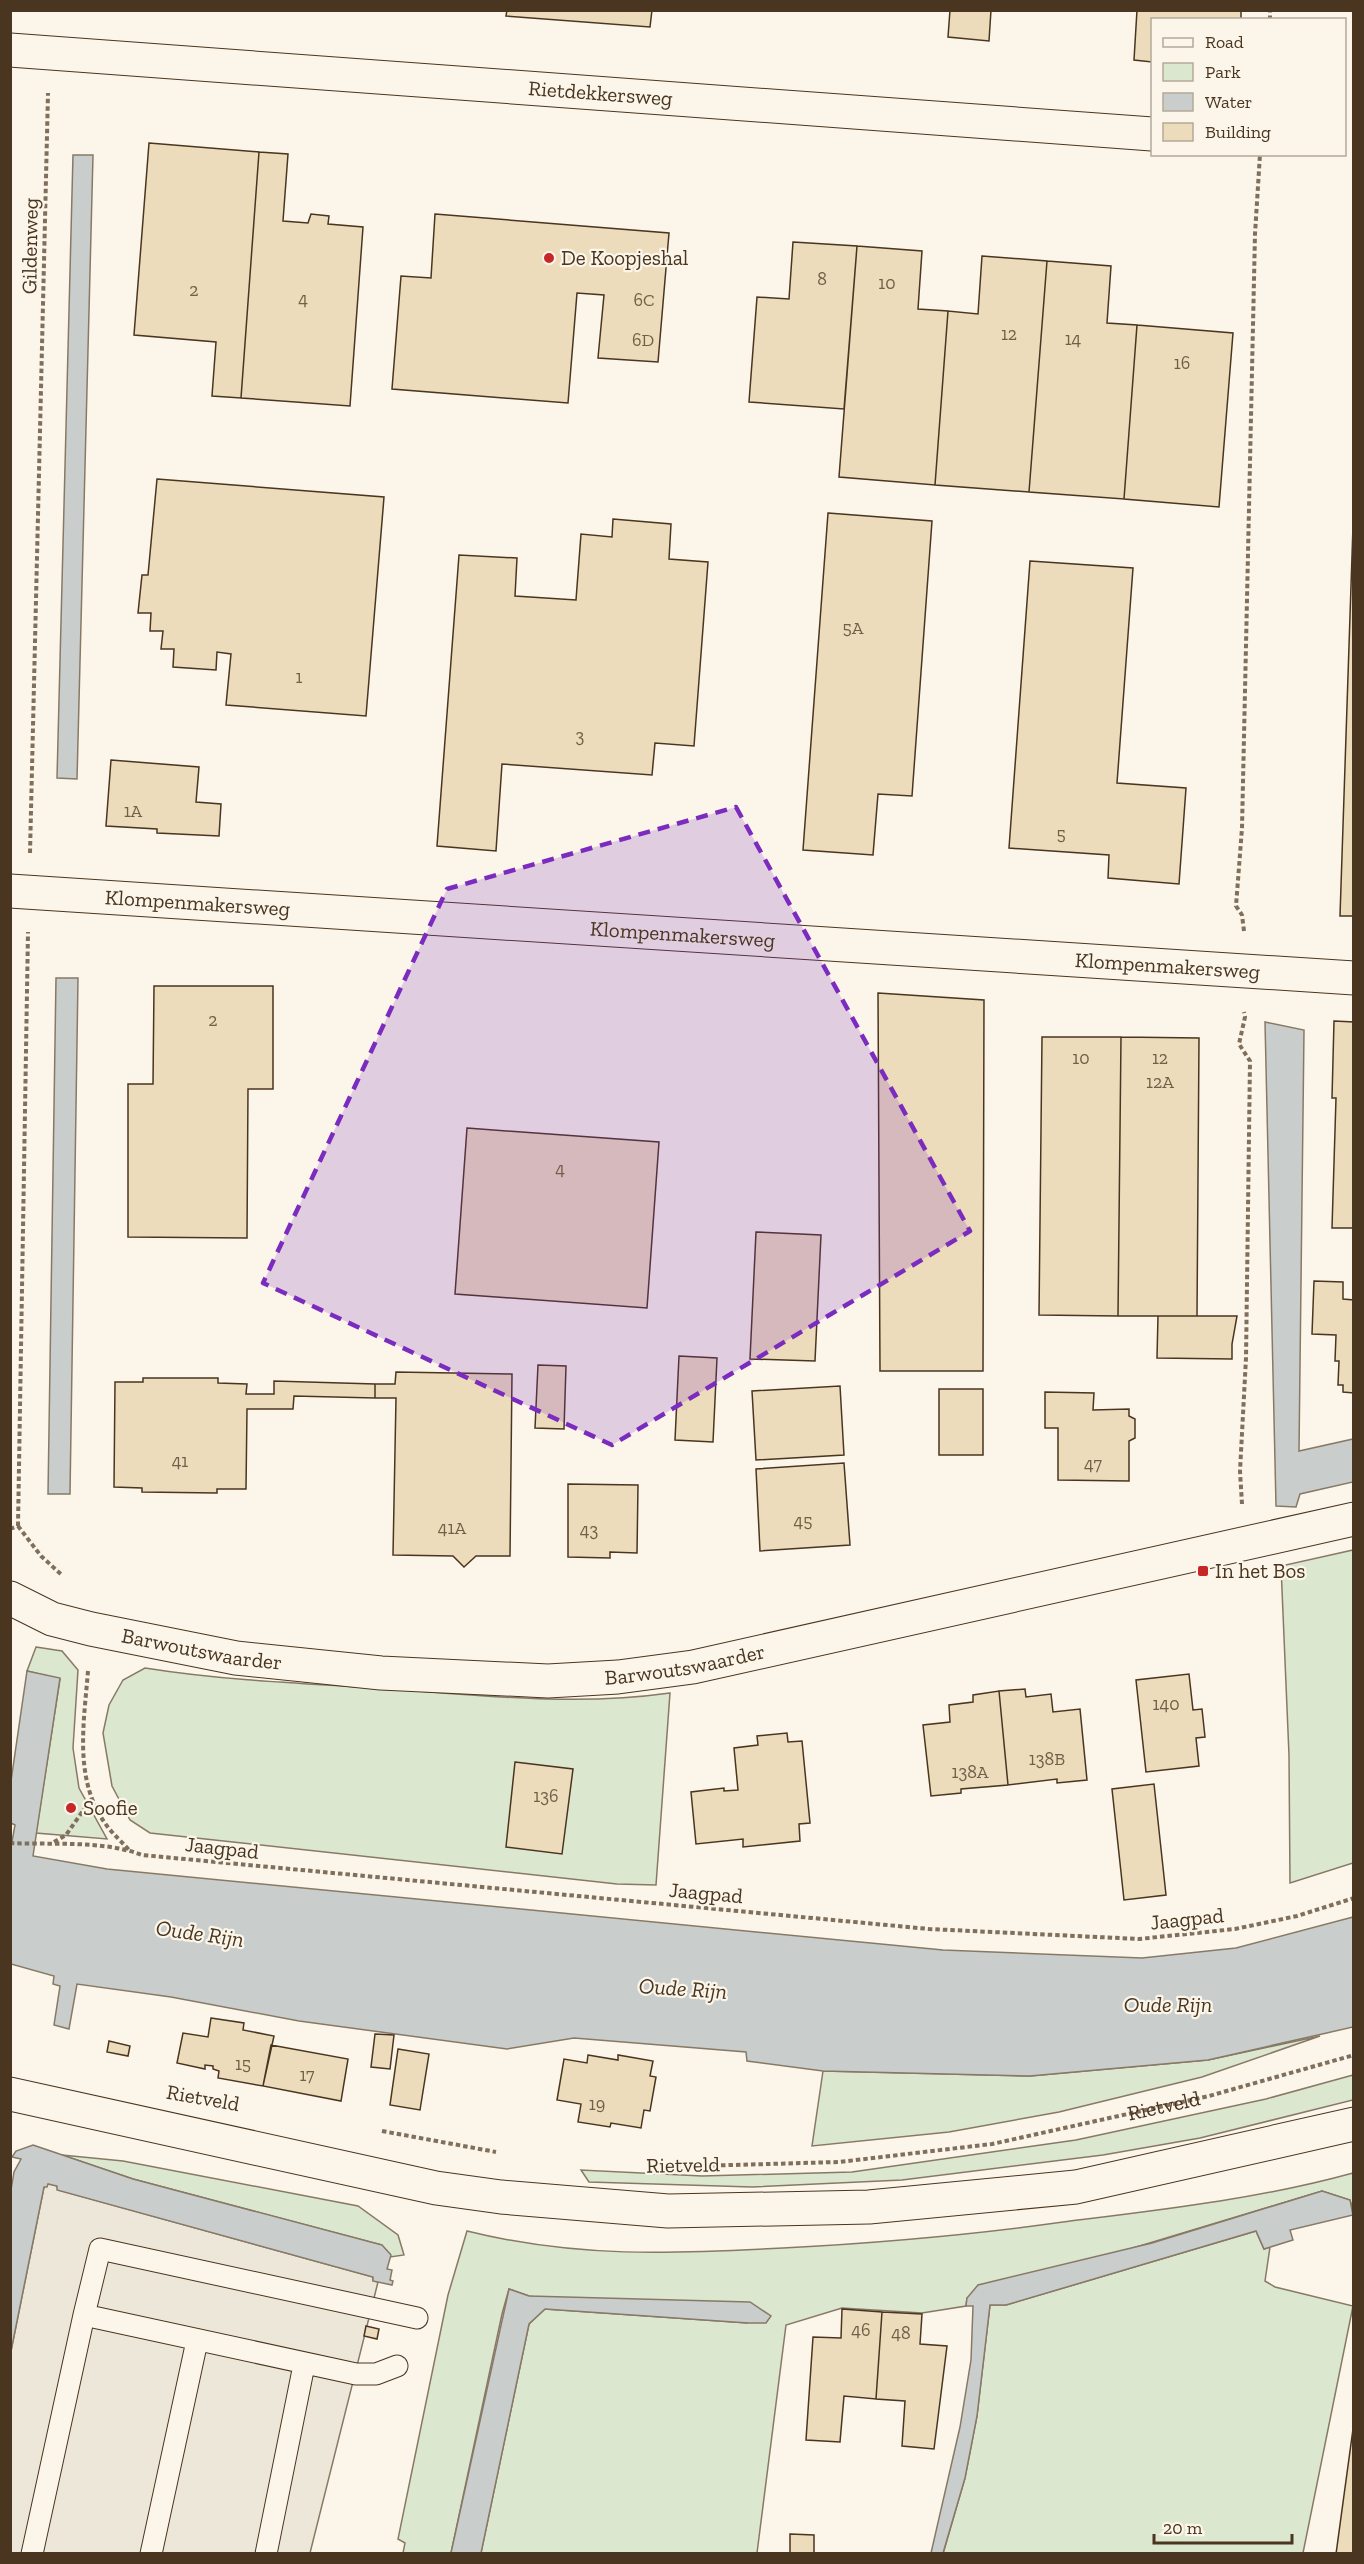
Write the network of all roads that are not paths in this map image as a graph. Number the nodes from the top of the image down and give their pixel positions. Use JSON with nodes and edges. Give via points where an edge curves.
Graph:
{"nodes":[{"id":1,"x":10,"y":50,"type":"edge"},
{"id":2,"x":1151,"y":134,"type":"edge"},
{"id":3,"x":20,"y":892,"type":"edge"},
{"id":4,"x":1353,"y":978,"type":"edge"},
{"id":5,"x":1353,"y":1519,"type":"edge"},
{"id":6,"x":10,"y":1598,"type":"edge"},
{"id":7,"x":10,"y":2094,"type":"edge"},
{"id":8,"x":1353,"y":2124,"type":"edge"},
{"id":9,"x":84,"y":2315,"type":"junction"},
{"id":10,"x":417,"y":2318,"type":"dead end"},
{"id":11,"x":197,"y":2341,"type":"junction"},
{"id":12,"x":304,"y":2365,"type":"junction"},
{"id":13,"x":397,"y":2366,"type":"dead end"},
{"id":14,"x":32,"y":2553,"type":"edge"},
{"id":15,"x":151,"y":2553,"type":"edge"},
{"id":16,"x":266,"y":2553,"type":"edge"}],
"edges":[{"from":1,"to":2,"type":"street","name":"Rietdekkersweg"},
{"from":3,"to":4,"type":"street","name":"Klompenmakersweg"},
{"from":5,"to":6,"type":"street","name":"Barwoutswaarder","via":[[693,1667],[618,1677],[548,1681],[381,1673],[236,1658],[52,1620]]},
{"from":7,"to":8,"type":"street","name":"Rietveld","via":[[436,2188],[668,2211],[869,2207],[1076,2187]]},
{"from":9,"to":10,"type":"lane","via":[[100,2249]]},
{"from":9,"to":11,"type":"lane"},
{"from":9,"to":14,"type":"lane"},
{"from":11,"to":12,"type":"lane"},
{"from":11,"to":15,"type":"lane"},
{"from":12,"to":13,"type":"lane","via":[[356,2374],[376,2374]]},
{"from":12,"to":16,"type":"lane"}]}
